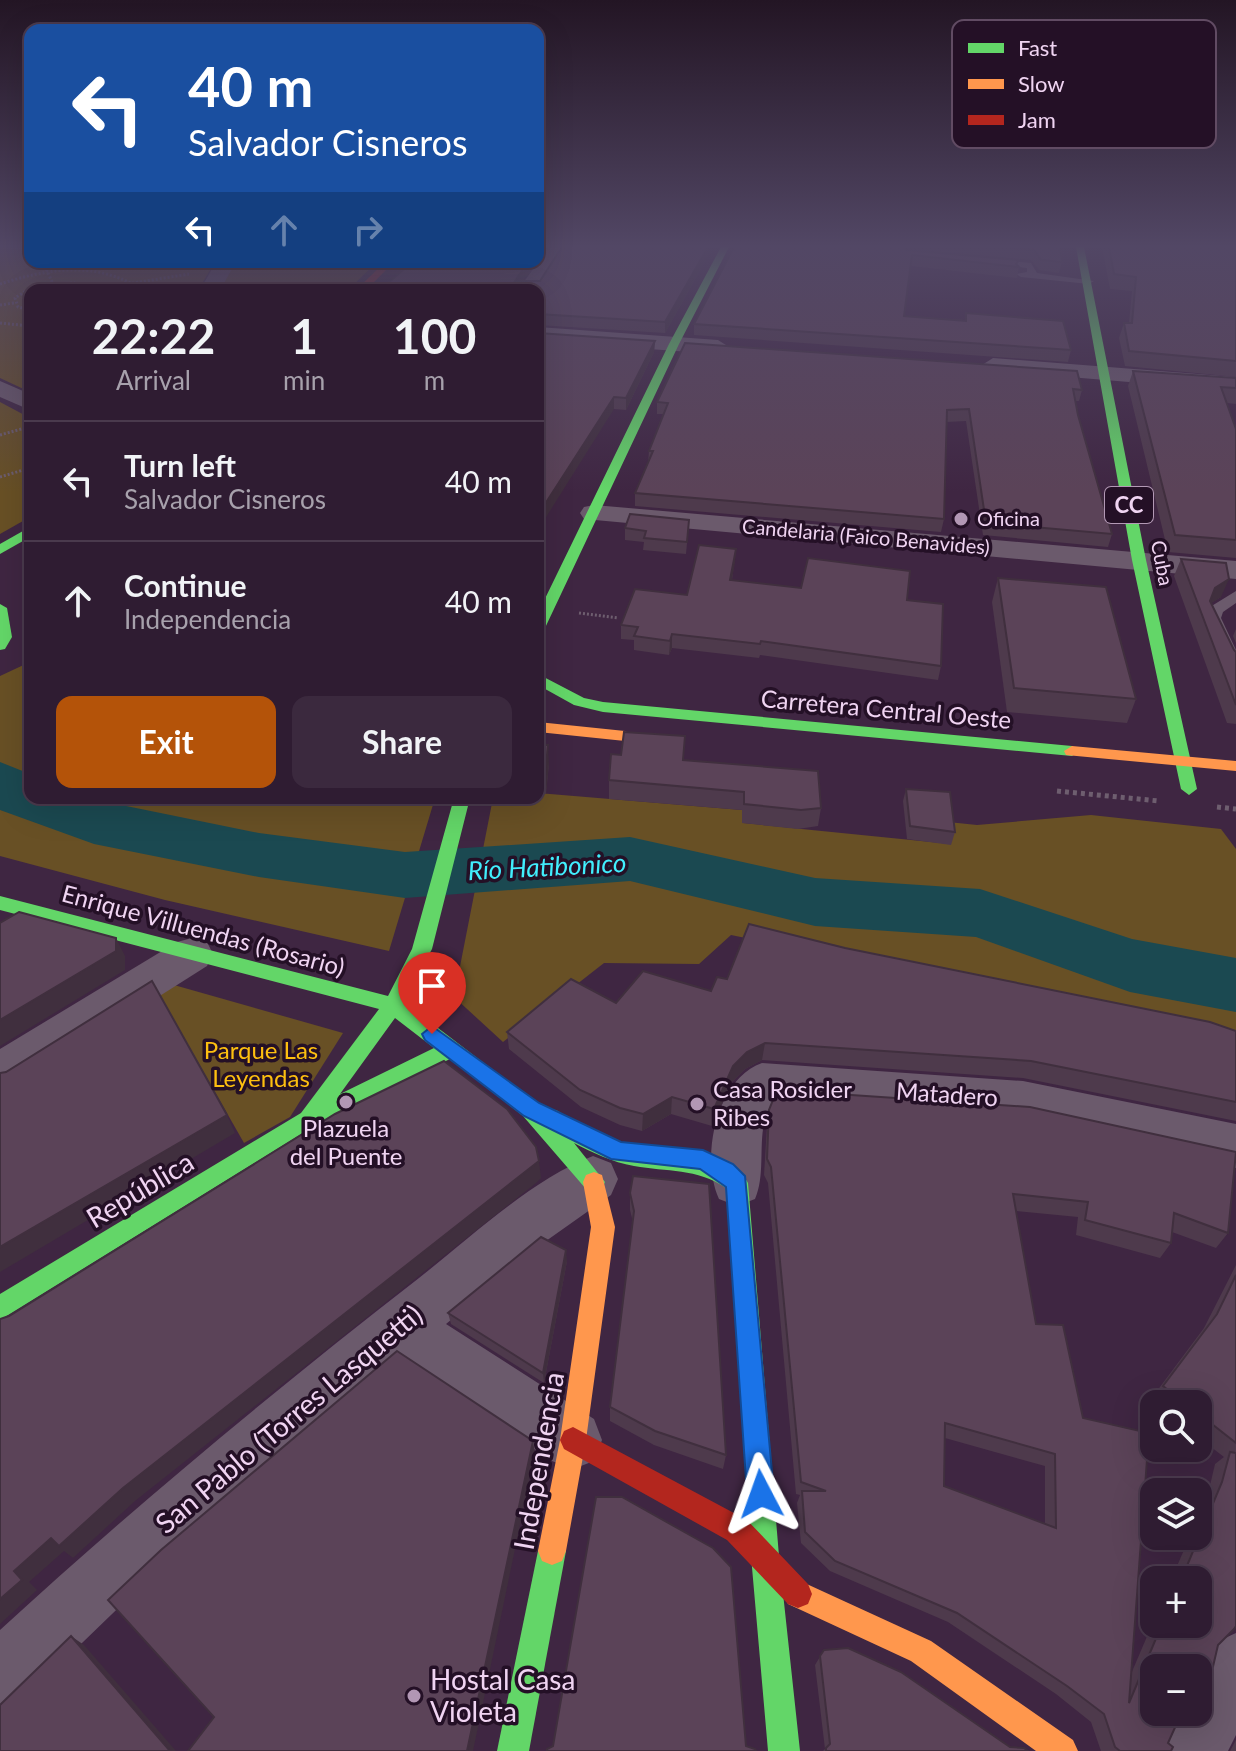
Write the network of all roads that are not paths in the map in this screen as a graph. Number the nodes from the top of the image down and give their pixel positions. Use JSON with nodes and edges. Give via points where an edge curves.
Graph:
{"nodes":[{"id":1,"x":682,"y":329,"type":"edge"},
{"id":2,"x":1097,"y":329,"type":"edge"},
{"id":3,"x":544,"y":334,"type":"edge"},
{"id":4,"x":674,"y":344,"type":"junction"},
{"id":5,"x":745,"y":349,"type":"edge"},
{"id":6,"x":963,"y":363,"type":"edge"},
{"id":7,"x":1104,"y":373,"type":"junction"},
{"id":8,"x":1236,"y":384,"type":"edge"},
{"id":9,"x":0,"y":388,"type":"edge"},
{"id":10,"x":24,"y":400,"type":"edge"},
{"id":11,"x":594,"y":513,"type":"junction"},
{"id":12,"x":24,"y":535,"type":"edge"},
{"id":13,"x":1,"y":548,"type":"edge"},
{"id":14,"x":1139,"y":560,"type":"junction"},
{"id":15,"x":1236,"y":570,"type":"edge"},
{"id":16,"x":562,"y":574,"type":"junction"},
{"id":17,"x":544,"y":582,"type":"edge"},
{"id":18,"x":1236,"y":596,"type":"edge"},
{"id":19,"x":4,"y":608,"type":"edge"},
{"id":20,"x":544,"y":618,"type":"edge"},
{"id":21,"x":0,"y":646,"type":"edge"},
{"id":22,"x":20,"y":655,"type":"dead end"},
{"id":23,"x":0,"y":663,"type":"edge"},
{"id":24,"x":1236,"y":667,"type":"edge"},
{"id":25,"x":544,"y":682,"type":"edge"},
{"id":26,"x":1172,"y":724,"type":"junction"},
{"id":27,"x":544,"y":729,"type":"edge"},
{"id":28,"x":636,"y":737,"type":"edge"},
{"id":29,"x":1184,"y":762,"type":"junction"},
{"id":30,"x":1236,"y":766,"type":"edge"},
{"id":31,"x":1187,"y":797,"type":"road end"},
{"id":32,"x":460,"y":804,"type":"edge"},
{"id":33,"x":0,"y":903,"type":"edge"},
{"id":34,"x":422,"y":949,"type":"junction"},
{"id":35,"x":192,"y":954,"type":"junction"},
{"id":36,"x":393,"y":1005,"type":"junction"},
{"id":37,"x":451,"y":1049,"type":"junction"},
{"id":38,"x":0,"y":1073,"type":"edge"},
{"id":39,"x":531,"y":1109,"type":"junction"},
{"id":40,"x":309,"y":1120,"type":"junction"},
{"id":41,"x":1236,"y":1146,"type":"edge"},
{"id":42,"x":617,"y":1167,"type":"junction"},
{"id":43,"x":737,"y":1183,"type":"junction"},
{"id":44,"x":0,"y":1308,"type":"edge"},
{"id":45,"x":400,"y":1327,"type":"junction"},
{"id":46,"x":573,"y":1440,"type":"junction"},
{"id":47,"x":765,"y":1556,"type":"junction"},
{"id":48,"x":770,"y":1597,"type":"junction"},
{"id":49,"x":803,"y":1599,"type":"junction"},
{"id":50,"x":1236,"y":1666,"type":"edge"},
{"id":51,"x":0,"y":1675,"type":"edge"},
{"id":52,"x":513,"y":1751,"type":"edge"},
{"id":53,"x":784,"y":1751,"type":"edge"},
{"id":54,"x":1062,"y":1751,"type":"edge"},
{"id":55,"x":1191,"y":1751,"type":"edge"}],
"edges":[{"from":1,"to":4,"type":"main road"},
{"from":2,"to":7,"type":"main road","name":"Cuba","number":"CC"},
{"from":3,"to":4,"type":"street"},
{"from":4,"to":5,"type":"street"},
{"from":4,"to":11,"type":"main road"},
{"from":6,"to":7,"type":"street"},
{"from":7,"to":8,"type":"street"},
{"from":7,"to":14,"type":"main road","name":"Cuba","number":"CC"},
{"from":9,"to":10,"type":"street"},
{"from":11,"to":14,"type":"street","name":"Candelaria (Faico Benavides)"},
{"from":11,"to":16,"type":"main road"},
{"from":12,"to":13,"type":"main road"},
{"from":14,"to":15,"type":"street","name":"Candelaria (Faico Benavides)"},
{"from":14,"to":26,"type":"main road","name":"Cuba","number":"CC"},
{"from":16,"to":17,"type":"main road"},
{"from":16,"to":20,"type":"main road"},
{"from":18,"to":24,"type":"lane","via":[[1213,618]]},
{"from":19,"to":21,"type":"main road","via":[[5,637]]},
{"from":22,"to":23,"type":"main road"},
{"from":25,"to":29,"type":"main road","name":"Carretera Central Oeste","via":[[579,702],[603,707]]},
{"from":26,"to":29,"type":"main road","name":"Cuba","number":"CC"},
{"from":26,"to":30,"type":"main road","via":[[1204,750]]},
{"from":27,"to":28,"type":"main road"},
{"from":29,"to":30,"type":"main road","name":"Carretera Central Oeste"},
{"from":29,"to":31,"type":"main road","name":"Cuba"},
{"from":32,"to":34,"type":"main road"},
{"from":33,"to":35,"type":"main road","name":"Enrique Villuendas (Rosario)"},
{"from":34,"to":36,"type":"main road","name":"República"},
{"from":34,"to":37,"type":"main road","via":[[425,1001]]},
{"from":35,"to":36,"type":"main road","name":"Enrique Villuendas (Rosario)"},
{"from":35,"to":38,"type":"street"},
{"from":36,"to":37,"type":"main road","name":"Independencia"},
{"from":36,"to":40,"type":"main road","name":"República"},
{"from":37,"to":39,"type":"main road","name":"Independencia"},
{"from":37,"to":40,"type":"main road","name":"República"},
{"from":39,"to":42,"type":"main road","name":"Independencia"},
{"from":39,"to":42,"type":"main road","via":[[619,1152]]},
{"from":40,"to":44,"type":"main road","name":"República"},
{"from":41,"to":43,"type":"street","name":"Matadero","via":[[1023,1101],[762,1083],[750,1093],[741,1119]]},
{"from":42,"to":43,"type":"main road","via":[[703,1160]]},
{"from":42,"to":45,"type":"street","name":"San Pablo (Torres Lasquetti)","via":[[528,1224]]},
{"from":42,"to":46,"type":"main road","name":"Independencia","via":[[603,1227]]},
{"from":43,"to":47,"type":"main road"},
{"from":45,"to":46,"type":"street"},
{"from":45,"to":51,"type":"street","name":"San Pablo (Torres Lasquetti)","via":[[148,1536]]},
{"from":46,"to":47,"type":"main road","via":[[737,1530]]},
{"from":46,"to":52,"type":"main road","name":"Independencia"},
{"from":47,"to":48,"type":"main road"},
{"from":47,"to":49,"type":"main road"},
{"from":48,"to":49,"type":"main road"},
{"from":48,"to":53,"type":"main road"},
{"from":49,"to":54,"type":"main road","via":[[921,1651]]},
{"from":50,"to":55,"type":"street"}]}
